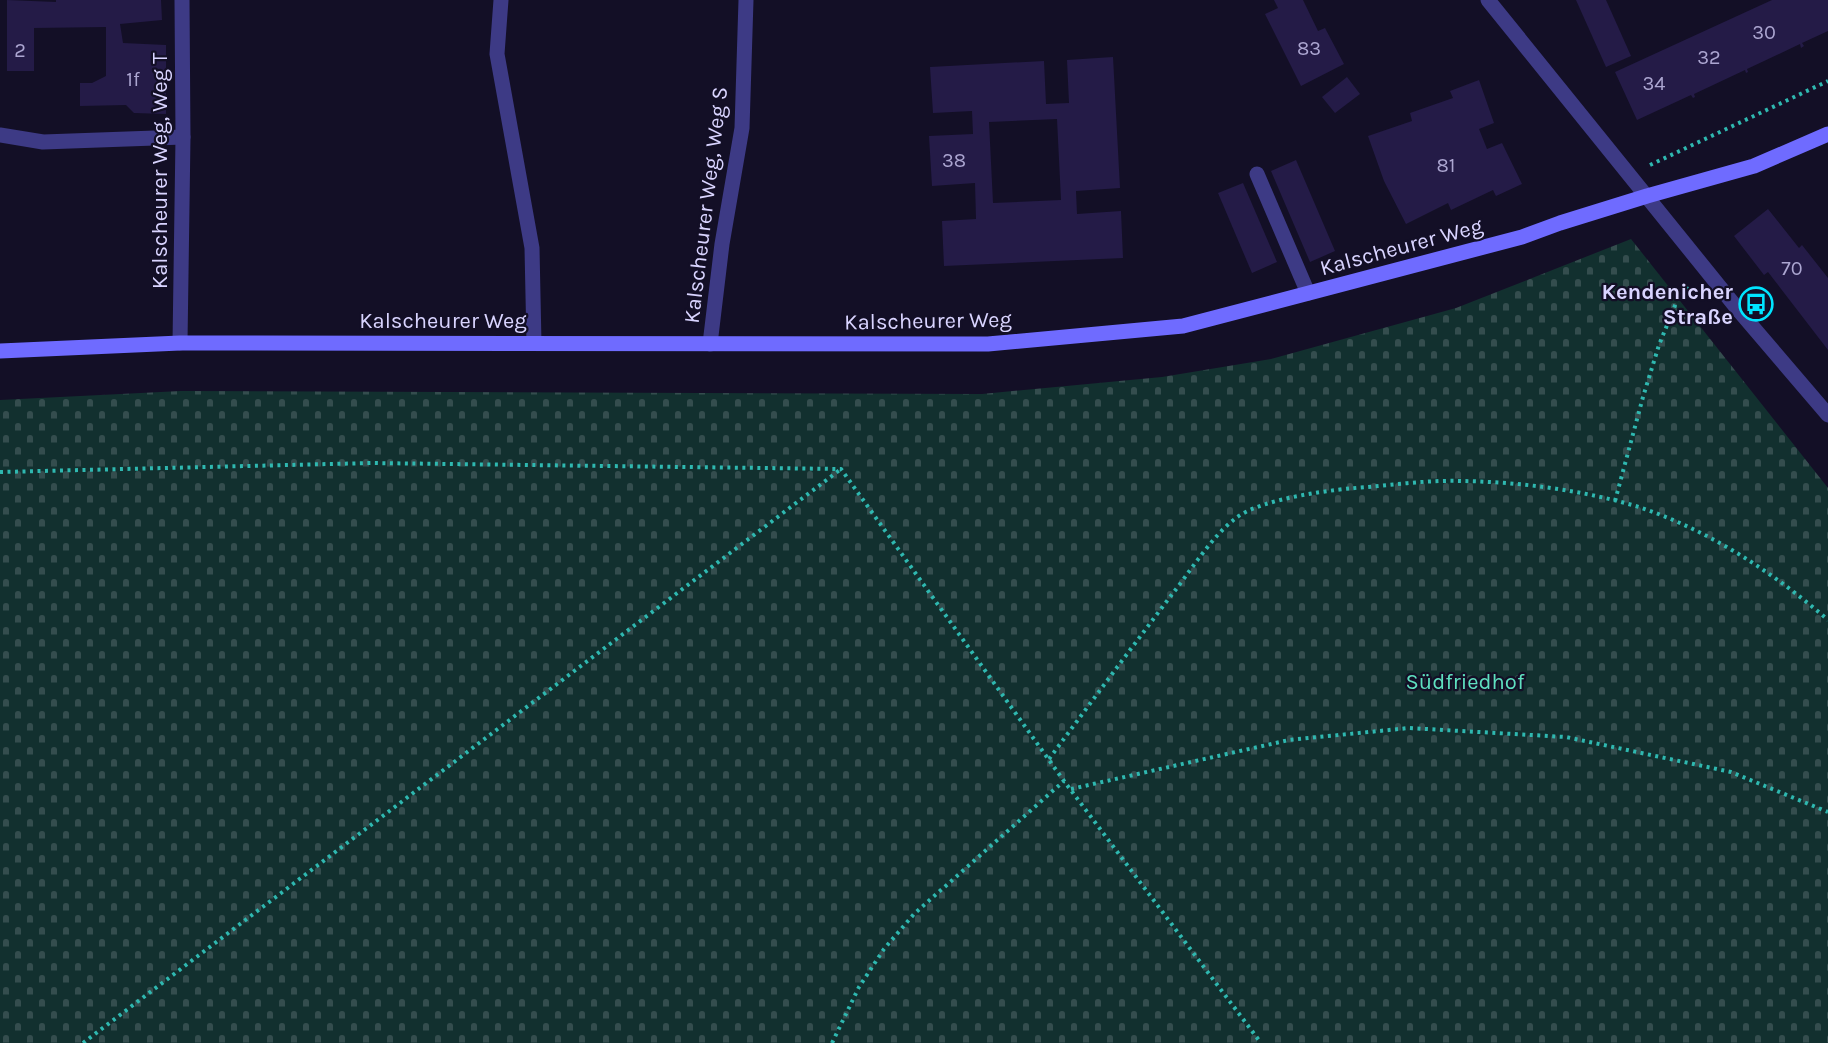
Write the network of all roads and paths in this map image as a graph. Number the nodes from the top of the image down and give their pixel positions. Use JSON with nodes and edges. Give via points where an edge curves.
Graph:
{"nodes":[{"id":1,"x":182,"y":0,"type":"edge"},
{"id":2,"x":501,"y":0,"type":"edge"},
{"id":3,"x":746,"y":0,"type":"edge"},
{"id":4,"x":1488,"y":0,"type":"edge"},
{"id":5,"x":1828,"y":81,"type":"edge"},
{"id":6,"x":1828,"y":134,"type":"edge"},
{"id":7,"x":0,"y":135,"type":"edge"},
{"id":8,"x":183,"y":137,"type":"junction"},
{"id":9,"x":1257,"y":174,"type":"dead end"},
{"id":10,"x":1630,"y":175,"type":"junction"},
{"id":11,"x":1647,"y":196,"type":"junction"},
{"id":12,"x":1707,"y":272,"type":"junction"},
{"id":13,"x":1308,"y":293,"type":"junction"},
{"id":14,"x":180,"y":343,"type":"junction"},
{"id":15,"x":534,"y":343,"type":"junction"},
{"id":16,"x":710,"y":344,"type":"junction"},
{"id":17,"x":0,"y":351,"type":"edge"},
{"id":18,"x":1828,"y":415,"type":"edge"},
{"id":19,"x":841,"y":469,"type":"junction"},
{"id":20,"x":0,"y":471,"type":"edge"},
{"id":21,"x":1616,"y":501,"type":"junction"},
{"id":22,"x":1828,"y":620,"type":"edge"},
{"id":23,"x":1049,"y":759,"type":"junction"},
{"id":24,"x":1064,"y":781,"type":"junction"},
{"id":25,"x":1071,"y":789,"type":"junction"},
{"id":26,"x":1828,"y":812,"type":"edge"},
{"id":27,"x":83,"y":1043,"type":"edge"},
{"id":28,"x":832,"y":1043,"type":"edge"},
{"id":29,"x":1261,"y":1043,"type":"edge"}],
"edges":[{"from":1,"to":8,"type":"street","name":"Kalscheurer Weg, Weg T"},
{"from":2,"to":15,"type":"street","via":[[497,54],[532,248]]},
{"from":3,"to":16,"type":"street","name":"Kalscheurer Weg, Weg S","via":[[742,128]]},
{"from":4,"to":10,"type":"street"},
{"from":5,"to":10,"type":"path"},
{"from":6,"to":11,"type":"street","name":"Kalscheurer Weg","via":[[1754,166]]},
{"from":7,"to":8,"type":"street","via":[[43,142]]},
{"from":8,"to":14,"type":"street","name":"Kalscheurer Weg, Weg T"},
{"from":9,"to":13,"type":"street"},
{"from":10,"to":11,"type":"street"},
{"from":11,"to":12,"type":"street"},
{"from":11,"to":13,"type":"street","name":"Kalscheurer Weg","via":[[1522,237]]},
{"from":12,"to":18,"type":"street"},
{"from":12,"to":21,"type":"path","via":[[1678,298],[1659,345]]},
{"from":13,"to":16,"type":"street","name":"Kalscheurer Weg","via":[[1183,326],[988,344]]},
{"from":14,"to":15,"type":"street","name":"Kalscheurer Weg"},
{"from":14,"to":17,"type":"street","name":"Kalscheurer Weg"},
{"from":15,"to":16,"type":"street","name":"Kalscheurer Weg"},
{"from":19,"to":20,"type":"path","via":[[371,463]]},
{"from":19,"to":23,"type":"path"},
{"from":19,"to":27,"type":"path"},
{"from":21,"to":22,"type":"path","via":[[1689,527],[1759,567]]},
{"from":21,"to":23,"type":"path","via":[[1543,486],[1461,480],[1358,487],[1248,510],[1226,527],[1208,549]]},
{"from":23,"to":24,"type":"path"},
{"from":24,"to":25,"type":"path"},
{"from":24,"to":28,"type":"path","via":[[914,914],[859,987]]},
{"from":25,"to":26,"type":"path","via":[[1289,740],[1408,728],[1566,737],[1731,772]]},
{"from":25,"to":29,"type":"path"}]}
